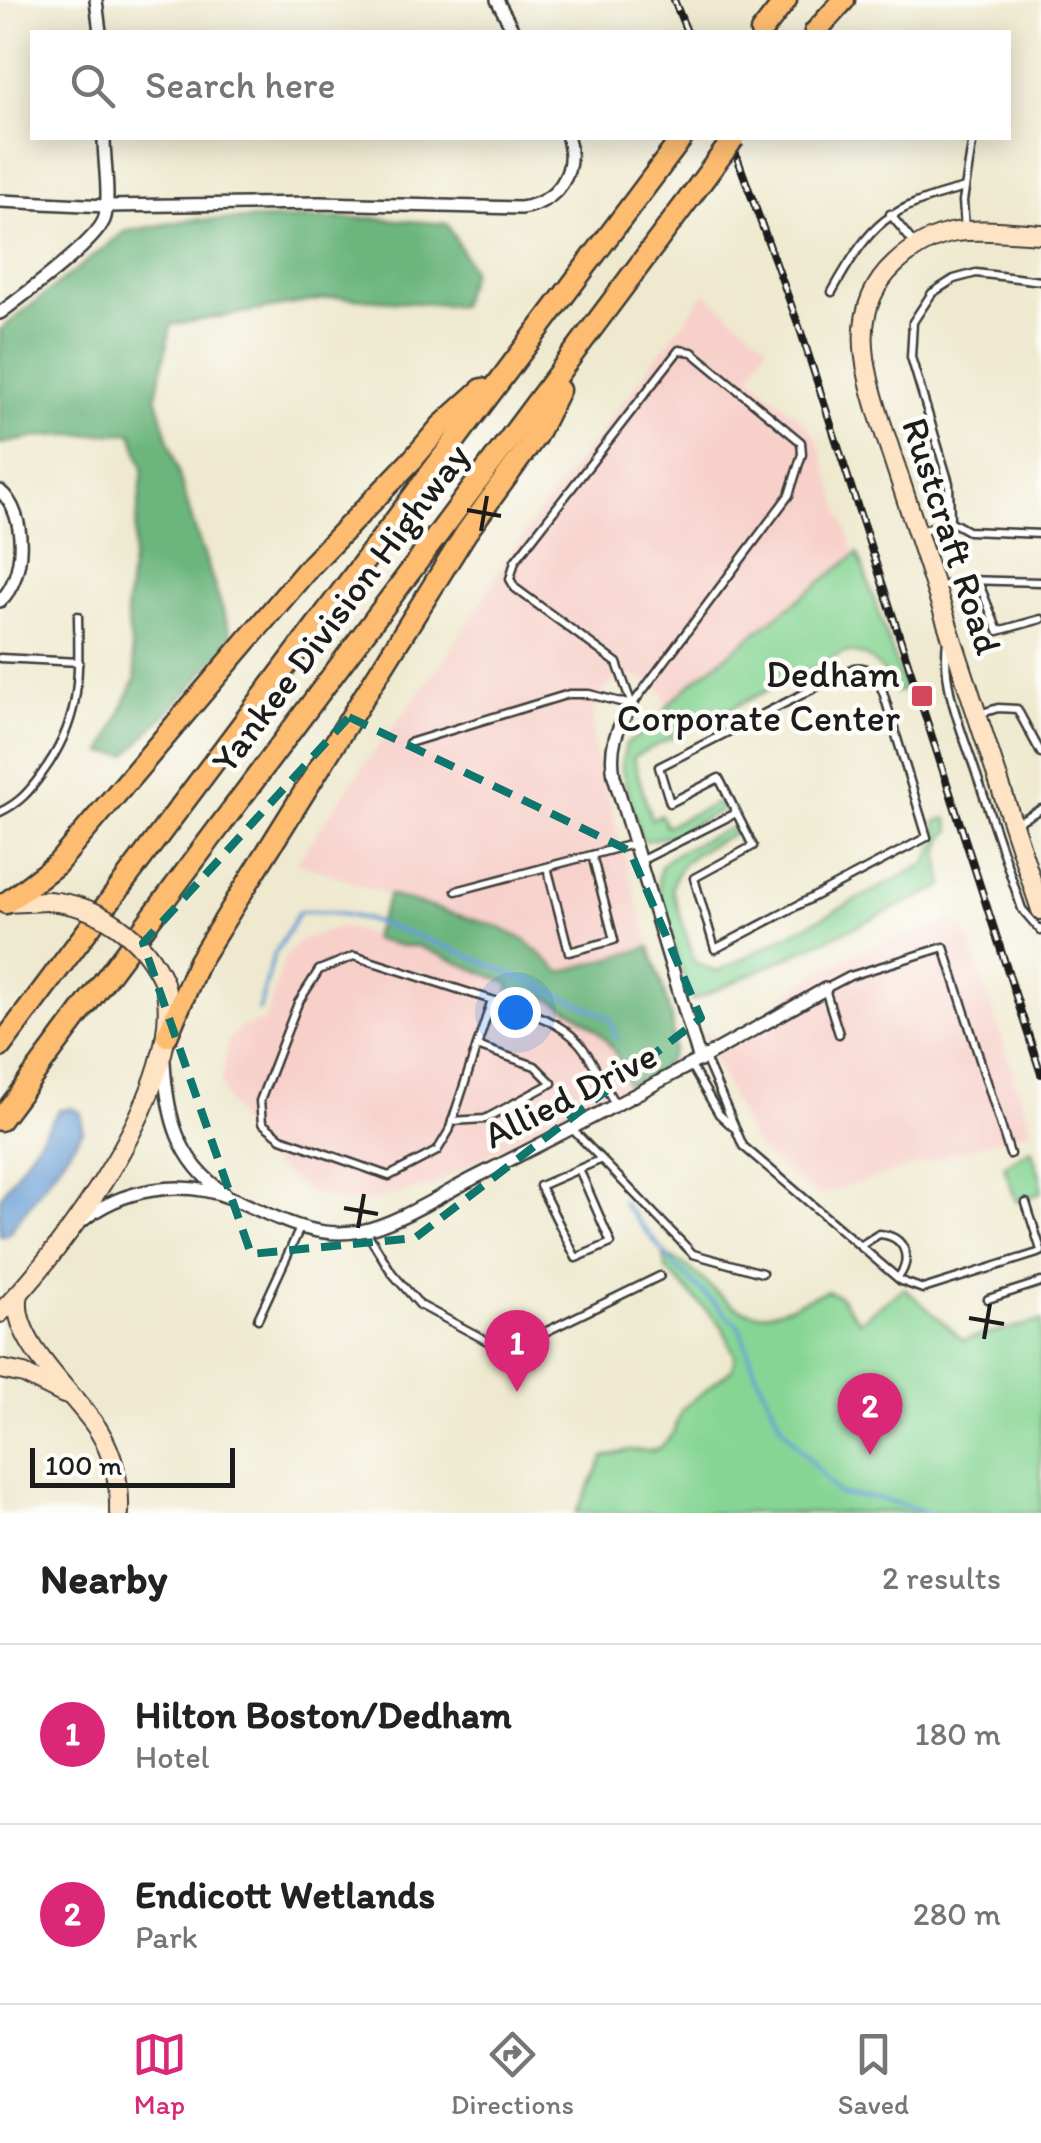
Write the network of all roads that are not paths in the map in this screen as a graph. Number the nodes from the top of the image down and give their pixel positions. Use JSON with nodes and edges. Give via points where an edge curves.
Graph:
{"nodes":[{"id":1,"x":96,"y":0,"type":"edge"},
{"id":2,"x":497,"y":0,"type":"edge"},
{"id":3,"x":773,"y":0,"type":"edge"},
{"id":4,"x":786,"y":0,"type":"edge"},
{"id":5,"x":844,"y":0,"type":"edge"},
{"id":6,"x":100,"y":30,"type":"edge"},
{"id":7,"x":513,"y":30,"type":"edge"},
{"id":8,"x":760,"y":30,"type":"edge"},
{"id":9,"x":761,"y":30,"type":"edge"},
{"id":10,"x":817,"y":30,"type":"edge"},
{"id":11,"x":104,"y":140,"type":"edge"},
{"id":12,"x":568,"y":140,"type":"edge"},
{"id":13,"x":679,"y":140,"type":"edge"},
{"id":14,"x":733,"y":140,"type":"edge"},
{"id":15,"x":973,"y":140,"type":"edge"},
{"id":16,"x":966,"y":188,"type":"junction"},
{"id":17,"x":0,"y":200,"type":"edge"},
{"id":18,"x":106,"y":206,"type":"junction"},
{"id":19,"x":890,"y":214,"type":"junction"},
{"id":20,"x":966,"y":232,"type":"junction"},
{"id":21,"x":1041,"y":234,"type":"edge"},
{"id":22,"x":915,"y":248,"type":"junction"},
{"id":23,"x":1041,"y":282,"type":"edge"},
{"id":24,"x":832,"y":292,"type":"dead end"},
{"id":25,"x":0,"y":314,"type":"edge"},
{"id":26,"x":582,"y":343,"type":"junction"},
{"id":27,"x":516,"y":357,"type":"junction"},
{"id":28,"x":0,"y":491,"type":"edge"},
{"id":29,"x":950,"y":521,"type":"junction"},
{"id":30,"x":917,"y":533,"type":"junction"},
{"id":31,"x":1041,"y":534,"type":"edge"},
{"id":32,"x":978,"y":580,"type":"junction"},
{"id":33,"x":1041,"y":582,"type":"edge"},
{"id":34,"x":935,"y":588,"type":"junction"},
{"id":35,"x":0,"y":601,"type":"edge"},
{"id":36,"x":78,"y":616,"type":"dead end"},
{"id":37,"x":1041,"y":619,"type":"edge"},
{"id":38,"x":949,"y":630,"type":"junction"},
{"id":39,"x":0,"y":658,"type":"edge"},
{"id":40,"x":78,"y":662,"type":"junction"},
{"id":41,"x":632,"y":705,"type":"junction"},
{"id":42,"x":976,"y":715,"type":"junction"},
{"id":43,"x":409,"y":743,"type":"dead end"},
{"id":44,"x":1041,"y":752,"type":"edge"},
{"id":45,"x":1041,"y":809,"type":"edge"},
{"id":46,"x":0,"y":812,"type":"edge"},
{"id":47,"x":736,"y":813,"type":"junction"},
{"id":48,"x":1012,"y":824,"type":"junction"},
{"id":49,"x":634,"y":844,"type":"junction"},
{"id":50,"x":592,"y":855,"type":"junction"},
{"id":51,"x":639,"y":862,"type":"junction"},
{"id":52,"x":547,"y":867,"type":"junction"},
{"id":53,"x":456,"y":891,"type":"dead end"},
{"id":54,"x":1039,"y":898,"type":"edge"},
{"id":55,"x":3,"y":904,"type":"edge"},
{"id":56,"x":1041,"y":931,"type":"edge"},
{"id":57,"x":825,"y":989,"type":"junction"},
{"id":58,"x":492,"y":1000,"type":"junction"},
{"id":59,"x":839,"y":1034,"type":"dead end"},
{"id":60,"x":165,"y":1044,"type":"junction"},
{"id":61,"x":477,"y":1046,"type":"junction"},
{"id":62,"x":0,"y":1047,"type":"edge"},
{"id":63,"x":699,"y":1062,"type":"junction"},
{"id":64,"x":616,"y":1107,"type":"junction"},
{"id":65,"x":0,"y":1120,"type":"edge"},
{"id":66,"x":452,"y":1121,"type":"junction"},
{"id":67,"x":734,"y":1128,"type":"junction"},
{"id":68,"x":572,"y":1129,"type":"junction"},
{"id":69,"x":1010,"y":1154,"type":"dead end"},
{"id":70,"x":602,"y":1159,"type":"junction"},
{"id":71,"x":579,"y":1169,"type":"junction"},
{"id":72,"x":231,"y":1198,"type":"junction"},
{"id":73,"x":1026,"y":1203,"type":"dead end"},
{"id":74,"x":300,"y":1228,"type":"junction"},
{"id":75,"x":365,"y":1230,"type":"junction"},
{"id":76,"x":57,"y":1246,"type":"junction"},
{"id":77,"x":860,"y":1246,"type":"junction"},
{"id":78,"x":1041,"y":1251,"type":"edge"},
{"id":79,"x":762,"y":1274,"type":"dead end"},
{"id":80,"x":660,"y":1276,"type":"dead end"},
{"id":81,"x":898,"y":1278,"type":"junction"},
{"id":82,"x":1041,"y":1282,"type":"edge"},
{"id":83,"x":19,"y":1294,"type":"junction"},
{"id":84,"x":988,"y":1299,"type":"dead end"},
{"id":85,"x":0,"y":1314,"type":"edge"},
{"id":86,"x":258,"y":1319,"type":"dead end"},
{"id":87,"x":0,"y":1369,"type":"edge"},
{"id":88,"x":76,"y":1402,"type":"junction"},
{"id":89,"x":119,"y":1513,"type":"edge"}],
"edges":[{"from":1,"to":6,"type":"street"},
{"from":2,"to":7,"type":"street"},
{"from":3,"to":8,"type":"highway"},
{"from":4,"to":9,"type":"highway"},
{"from":5,"to":10,"type":"highway"},
{"from":11,"to":18,"type":"street"},
{"from":12,"to":18,"type":"street","via":[[570,168],[560,188],[522,208]]},
{"from":13,"to":27,"type":"highway","name":"Yankee Division Highway"},
{"from":14,"to":26,"type":"highway","name":"Yankee Division Highway","bridge":true},
{"from":15,"to":16,"type":"lane"},
{"from":16,"to":19,"type":"lane"},
{"from":16,"to":20,"type":"lane"},
{"from":17,"to":18,"type":"street"},
{"from":18,"to":25,"type":"street","via":[[96,232]]},
{"from":19,"to":22,"type":"lane"},
{"from":19,"to":24,"type":"lane","via":[[854,252]]},
{"from":20,"to":21,"type":"main road"},
{"from":20,"to":22,"type":"main road","via":[[936,236]]},
{"from":22,"to":30,"type":"main road","name":"Rustcraft Road","via":[[873,292],[862,342]]},
{"from":23,"to":29,"type":"lane","via":[[976,273],[954,279],[932,293],[913,322],[911,357],[949,483]]},
{"from":26,"to":60,"type":"highway","via":[[536,436],[455,550],[199,961]]},
{"from":26,"to":65,"type":"highway","name":"Yankee Division Highway"},
{"from":27,"to":55,"type":"highway","via":[[323,552],[57,864]]},
{"from":27,"to":62,"type":"highway","name":"Yankee Division Highway"},
{"from":28,"to":35,"type":"street","via":[[19,528],[14,584]]},
{"from":29,"to":30,"type":"lane"},
{"from":29,"to":31,"type":"lane","via":[[968,530]]},
{"from":30,"to":34,"type":"main road","name":"Rustcraft Road"},
{"from":32,"to":33,"type":"lane"},
{"from":32,"to":34,"type":"lane"},
{"from":32,"to":37,"type":"lane","via":[[998,632]]},
{"from":34,"to":38,"type":"main road","name":"Rustcraft Road"},
{"from":36,"to":40,"type":"lane"},
{"from":38,"to":42,"type":"main road","name":"Rustcraft Road"},
{"from":38,"to":56,"type":"lane","via":[[947,681],[1022,908]]},
{"from":39,"to":40,"type":"lane"},
{"from":40,"to":46,"type":"lane","via":[[70,728],[59,751],[25,797]]},
{"from":41,"to":41,"type":"lane","via":[[789,495],[802,454],[801,442],[692,352],[678,350],[516,561],[510,578],[514,588],[617,664]]},
{"from":41,"to":43,"type":"lane","via":[[569,694]]},
{"from":41,"to":49,"type":"street","name":"Allied Drive","via":[[615,736],[612,762]]},
{"from":42,"to":44,"type":"lane","via":[[1017,709]]},
{"from":42,"to":48,"type":"main road","name":"Rustcraft Road"},
{"from":45,"to":48,"type":"lane"},
{"from":47,"to":47,"type":"lane","via":[[753,846],[694,878],[715,949],[926,840],[873,673],[854,668],[658,767],[670,803],[719,778]]},
{"from":47,"to":51,"type":"lane"},
{"from":48,"to":54,"type":"main road","name":"Rustcraft Road"},
{"from":49,"to":50,"type":"lane"},
{"from":49,"to":51,"type":"street","name":"Allied Drive"},
{"from":50,"to":52,"type":"lane"},
{"from":50,"to":52,"type":"lane","via":[[614,940],[569,952]]},
{"from":51,"to":63,"type":"street","name":"Allied Drive"},
{"from":52,"to":53,"type":"lane"},
{"from":55,"to":60,"type":"main road","bridge":true,"via":[[48,901],[87,908],[115,924],[145,951],[164,984]]},
{"from":57,"to":59,"type":"lane"},
{"from":57,"to":63,"type":"street"},
{"from":57,"to":69,"type":"lane","via":[[944,947]]},
{"from":58,"to":61,"type":"lane"},
{"from":58,"to":64,"type":"lane","via":[[536,1015],[579,1043]]},
{"from":58,"to":66,"type":"lane","via":[[354,956],[319,970],[298,1003],[260,1102],[262,1122],[281,1138],[389,1176],[437,1151]]},
{"from":60,"to":72,"type":"street","name":"Allied Drive","via":[[169,1116],[180,1146],[198,1172]]},
{"from":60,"to":76,"type":"main road","via":[[120,1150]]},
{"from":61,"to":66,"type":"lane"},
{"from":61,"to":66,"type":"lane","via":[[535,1066],[552,1083],[484,1119]]},
{"from":63,"to":64,"type":"street","name":"Allied Drive"},
{"from":63,"to":67,"type":"lane","via":[[726,1102]]},
{"from":63,"to":67,"type":"lane","via":[[719,1114]]},
{"from":64,"to":68,"type":"street","name":"Allied Drive"},
{"from":67,"to":77,"type":"lane","via":[[752,1154]]},
{"from":68,"to":70,"type":"lane"},
{"from":68,"to":75,"type":"street","name":"Allied Drive"},
{"from":70,"to":71,"type":"lane"},
{"from":70,"to":79,"type":"lane","via":[[694,1254]]},
{"from":71,"to":71,"type":"lane","via":[[540,1186],[576,1258],[611,1243]]},
{"from":72,"to":74,"type":"street","name":"Allied Drive"},
{"from":72,"to":76,"type":"street","name":"Allied Drive","via":[[177,1188],[130,1194],[90,1214]]},
{"from":73,"to":78,"type":"lane"},
{"from":74,"to":75,"type":"street","name":"Allied Drive"},
{"from":74,"to":86,"type":"lane"},
{"from":75,"to":80,"type":"lane","via":[[420,1306],[506,1351]]},
{"from":76,"to":83,"type":"main road"},
{"from":77,"to":81,"type":"lane"},
{"from":77,"to":81,"type":"lane","via":[[879,1234],[900,1241],[906,1264]]},
{"from":78,"to":81,"type":"lane","via":[[923,1289]]},
{"from":82,"to":84,"type":"lane"},
{"from":83,"to":85,"type":"main road"},
{"from":83,"to":88,"type":"main road","via":[[28,1336]]},
{"from":87,"to":88,"type":"main road"},
{"from":88,"to":89,"type":"main road","via":[[115,1467]]}]}
